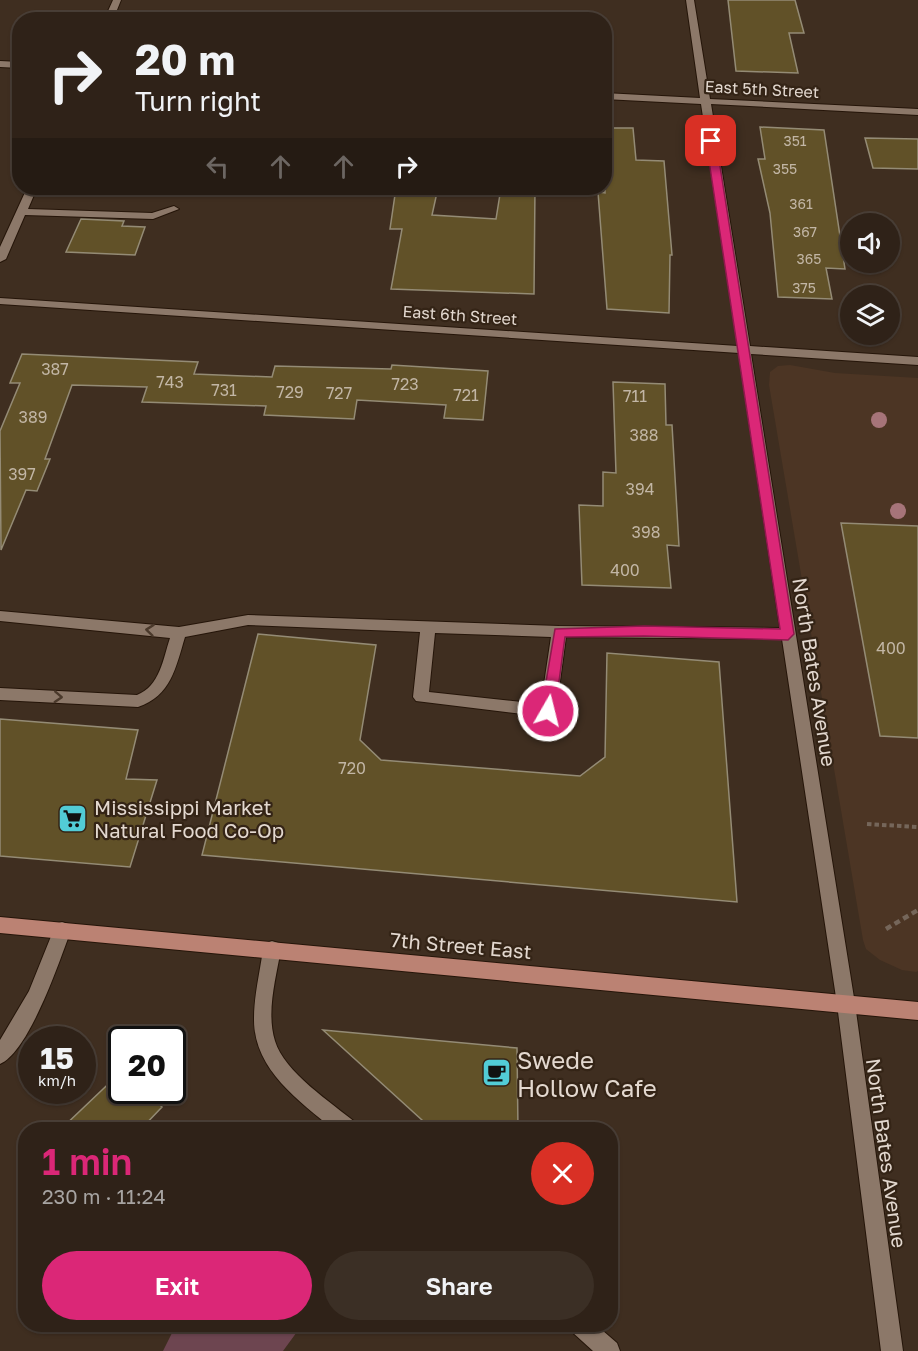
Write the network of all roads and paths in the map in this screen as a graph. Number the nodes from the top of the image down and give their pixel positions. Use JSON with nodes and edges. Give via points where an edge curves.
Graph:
{"nodes":[{"id":1,"x":690,"y":0,"type":"edge"},
{"id":2,"x":612,"y":96,"type":"edge"},
{"id":3,"x":705,"y":101,"type":"junction"},
{"id":4,"x":918,"y":112,"type":"edge"},
{"id":5,"x":29,"y":195,"type":"edge"},
{"id":6,"x":174,"y":209,"type":"dead end"},
{"id":7,"x":21,"y":212,"type":"junction"},
{"id":8,"x":0,"y":259,"type":"edge"},
{"id":9,"x":0,"y":301,"type":"edge"},
{"id":10,"x":743,"y":350,"type":"junction"},
{"id":11,"x":918,"y":361,"type":"edge"},
{"id":12,"x":0,"y":616,"type":"edge"},
{"id":13,"x":428,"y":628,"type":"junction"},
{"id":14,"x":560,"y":632,"type":"junction"},
{"id":15,"x":179,"y":633,"type":"junction"},
{"id":16,"x":788,"y":634,"type":"junction"},
{"id":17,"x":0,"y":694,"type":"edge"},
{"id":18,"x":867,"y":824,"type":"dead end"},
{"id":19,"x":918,"y":827,"type":"edge"},
{"id":20,"x":918,"y":910,"type":"edge"},
{"id":21,"x":0,"y":925,"type":"edge"},
{"id":22,"x":886,"y":929,"type":"dead end"},
{"id":23,"x":62,"y":930,"type":"junction"},
{"id":24,"x":272,"y":949,"type":"junction"},
{"id":25,"x":846,"y":1004,"type":"junction"},
{"id":26,"x":918,"y":1011,"type":"edge"},
{"id":27,"x":0,"y":1055,"type":"edge"},
{"id":28,"x":340,"y":1122,"type":"edge"},
{"id":29,"x":587,"y":1332,"type":"edge"},
{"id":30,"x":609,"y":1351,"type":"edge"},
{"id":31,"x":892,"y":1351,"type":"edge"}],
"edges":[{"from":1,"to":3,"type":"street","name":"North Bates Avenue"},
{"from":2,"to":3,"type":"street","name":"East 5th Street"},
{"from":3,"to":4,"type":"street","name":"East 5th Street"},
{"from":3,"to":10,"type":"street","name":"North Bates Avenue"},
{"from":5,"to":7,"type":"street"},
{"from":6,"to":7,"type":"street","via":[[153,216]]},
{"from":7,"to":8,"type":"street"},
{"from":9,"to":10,"type":"street","name":"East 6th Street"},
{"from":10,"to":11,"type":"street","name":"East 6th Street"},
{"from":10,"to":16,"type":"street","name":"North Bates Avenue"},
{"from":15,"to":12,"type":"street","one_way":true},
{"from":13,"to":14,"type":"street"},
{"from":13,"to":14,"type":"street","via":[[421,697],[548,711]]},
{"from":13,"to":15,"type":"street","via":[[248,620]]},
{"from":14,"to":16,"type":"street"},
{"from":17,"to":15,"type":"street","one_way":true,"via":[[148,699],[160,689]]},
{"from":16,"to":25,"type":"street","name":"North Bates Avenue"},
{"from":18,"to":19,"type":"path"},
{"from":20,"to":22,"type":"path"},
{"from":21,"to":23,"type":"main road","name":"7th Street East"},
{"from":23,"to":24,"type":"main road","name":"7th Street East"},
{"from":23,"to":27,"type":"street","via":[[35,1002],[19,1033]]},
{"from":24,"to":25,"type":"main road","name":"7th Street East"},
{"from":24,"to":28,"type":"street","via":[[264,1004],[265,1042],[286,1076]]},
{"from":25,"to":26,"type":"main road","name":"7th Street East"},
{"from":25,"to":31,"type":"street","name":"North Bates Avenue"},
{"from":29,"to":30,"type":"street"}]}
